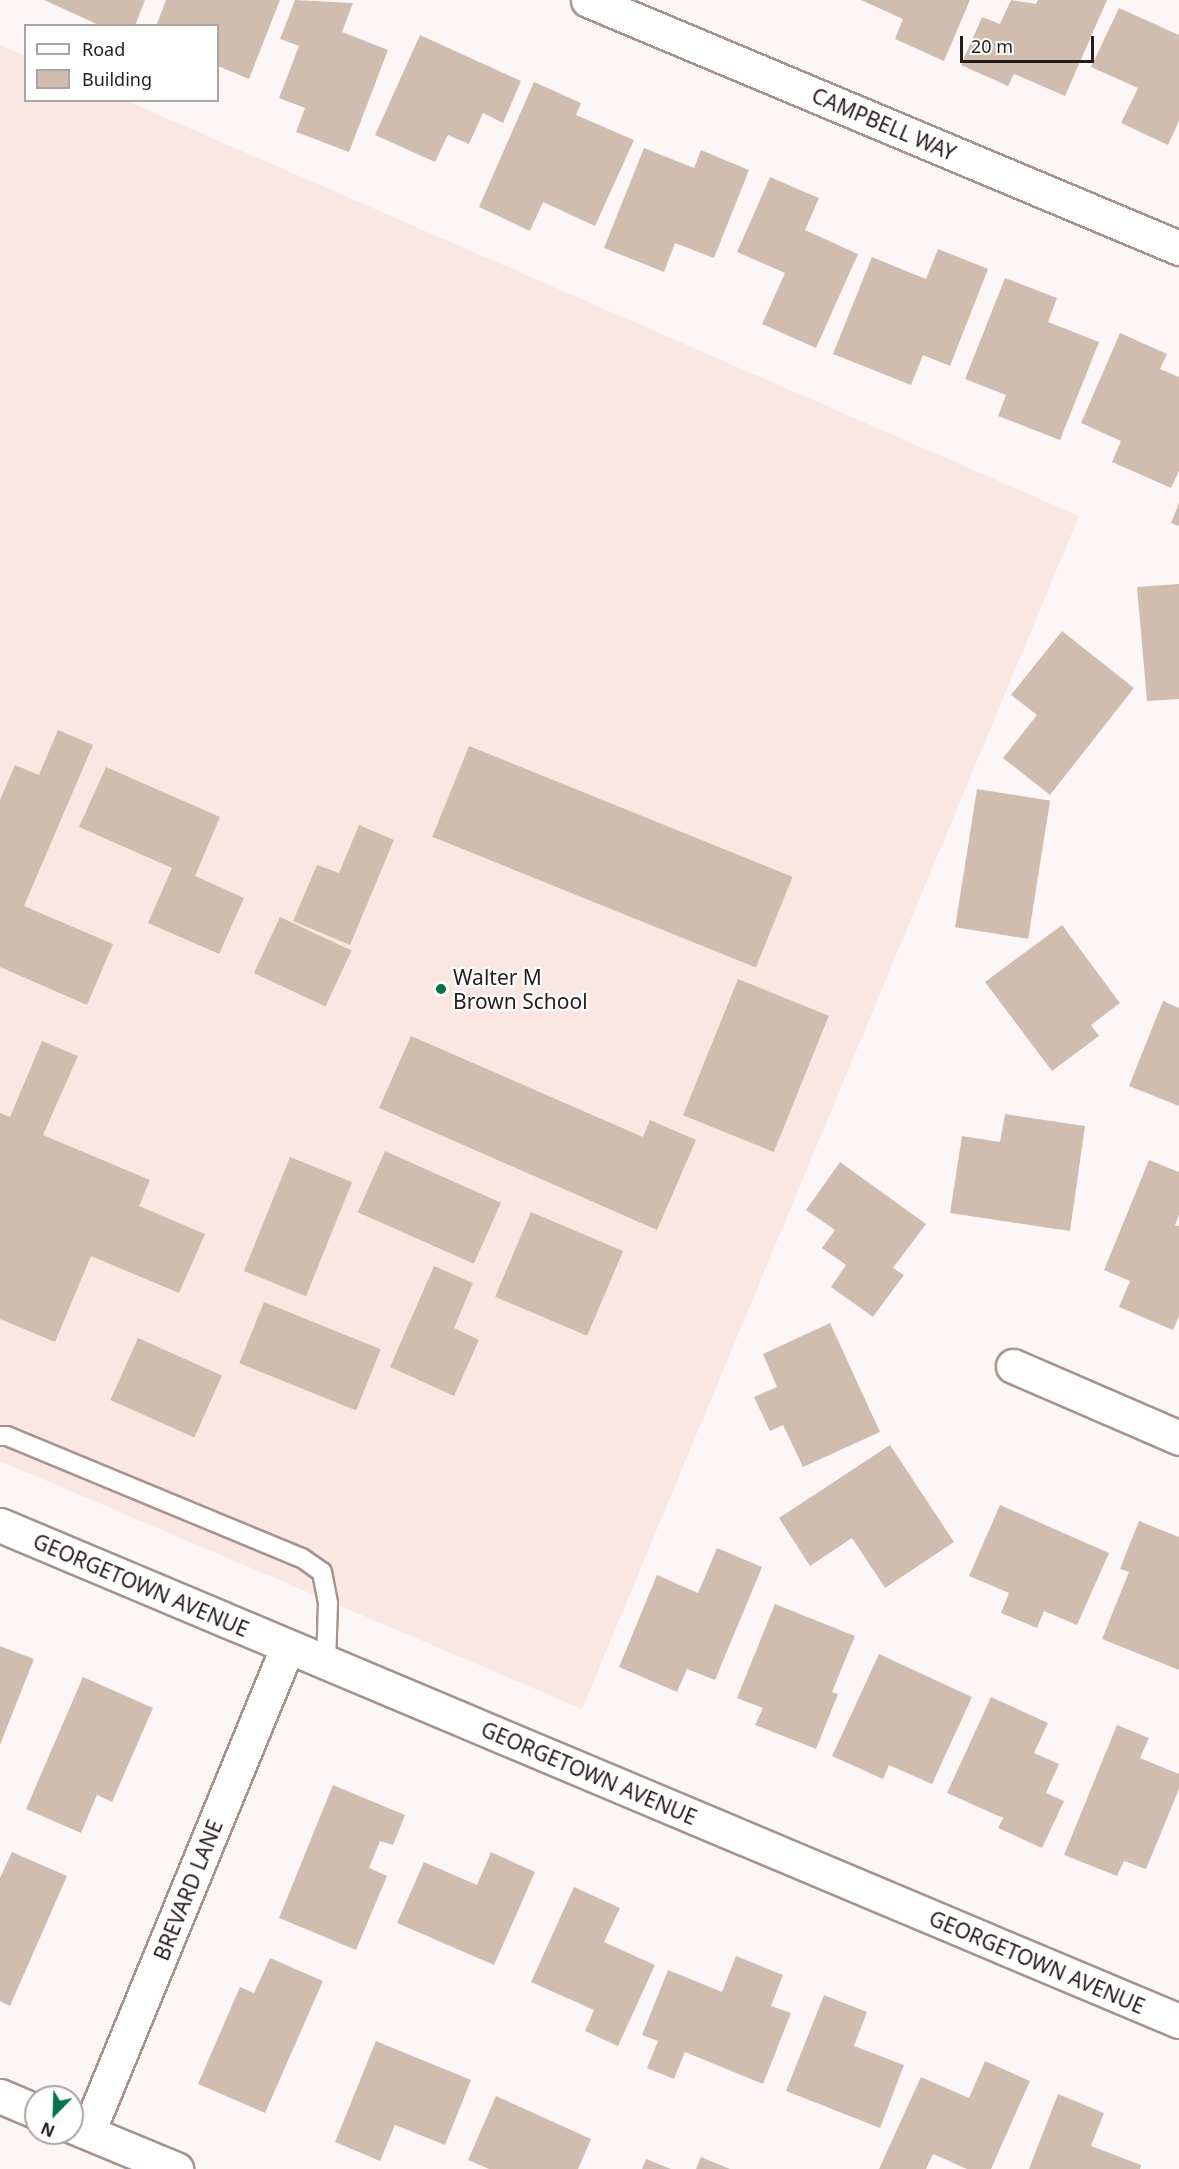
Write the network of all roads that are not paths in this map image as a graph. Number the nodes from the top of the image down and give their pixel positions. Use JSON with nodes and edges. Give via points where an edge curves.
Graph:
{"nodes":[{"id":1,"x":588,"y":0,"type":"edge"},
{"id":2,"x":1179,"y":248,"type":"edge"},
{"id":3,"x":1013,"y":1366,"type":"dead end"},
{"id":4,"x":0,"y":1436,"type":"edge"},
{"id":5,"x":1179,"y":1438,"type":"edge"},
{"id":6,"x":0,"y":1525,"type":"edge"},
{"id":7,"x":287,"y":1648,"type":"junction"},
{"id":8,"x":326,"y":1662,"type":"junction"},
{"id":9,"x":1179,"y":2021,"type":"edge"},
{"id":10,"x":0,"y":2096,"type":"edge"},
{"id":11,"x":24,"y":2106,"type":"edge"},
{"id":12,"x":84,"y":2120,"type":"edge"},
{"id":13,"x":84,"y":2131,"type":"edge"},
{"id":14,"x":176,"y":2169,"type":"edge"}],
"edges":[{"from":1,"to":2,"type":"street","name":"CAMPBELL WAY"},
{"from":3,"to":5,"type":"street"},
{"from":4,"to":8,"type":"lane","via":[[302,1558],[321,1572],[328,1602]]},
{"from":6,"to":7,"type":"street","name":"GEORGETOWN AVENUE"},
{"from":7,"to":8,"type":"street","name":"GEORGETOWN AVENUE"},
{"from":7,"to":12,"type":"street","name":"BREVARD LANE"},
{"from":8,"to":9,"type":"street","name":"GEORGETOWN AVENUE"},
{"from":10,"to":11,"type":"street"},
{"from":13,"to":14,"type":"street"}]}
